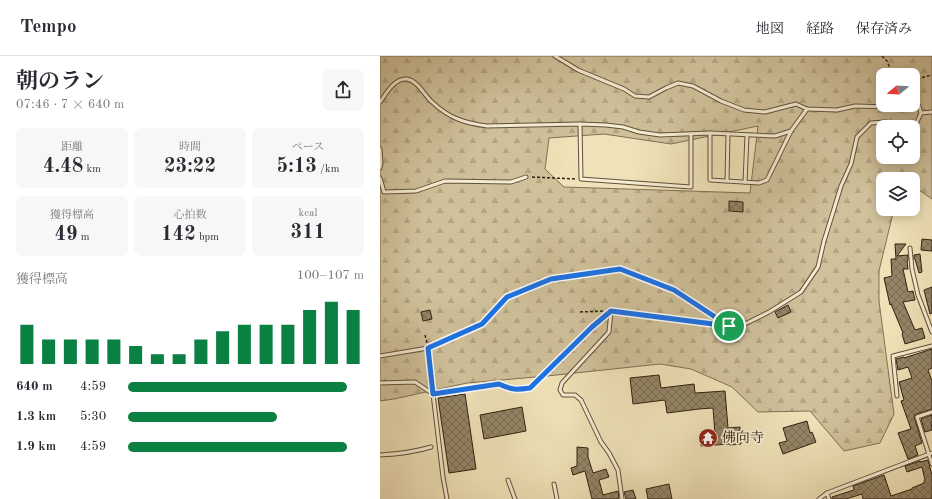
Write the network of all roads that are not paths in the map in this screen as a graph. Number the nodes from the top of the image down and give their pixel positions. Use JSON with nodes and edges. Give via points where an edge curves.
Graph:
{"nodes":[{"id":1,"x":555,"y":56,"type":"edge"},
{"id":2,"x":380,"y":102,"type":"edge"},
{"id":3,"x":876,"y":107,"type":"edge"},
{"id":4,"x":807,"y":109,"type":"junction"},
{"id":5,"x":932,"y":112,"type":"edge"},
{"id":6,"x":921,"y":113,"type":"joint"},
{"id":7,"x":580,"y":124,"type":"junction"},
{"id":8,"x":791,"y":131,"type":"junction"},
{"id":9,"x":710,"y":133,"type":"junction"},
{"id":10,"x":691,"y":134,"type":"junction"},
{"id":11,"x":728,"y":134,"type":"junction"},
{"id":12,"x":747,"y":135,"type":"junction"},
{"id":13,"x":380,"y":150,"type":"edge"},
{"id":14,"x":380,"y":168,"type":"edge"},
{"id":15,"x":526,"y":177,"type":"road end"},
{"id":16,"x":380,"y":178,"type":"edge"},
{"id":17,"x":727,"y":181,"type":"junction"},
{"id":18,"x":746,"y":182,"type":"junction"},
{"id":19,"x":910,"y":248,"type":"dead end"},
{"id":20,"x":611,"y":311,"type":"junction"},
{"id":21,"x":931,"y":325,"type":"edge"},
{"id":22,"x":729,"y":326,"type":"junction"},
{"id":23,"x":932,"y":332,"type":"edge"},
{"id":24,"x":932,"y":346,"type":"edge"},
{"id":25,"x":380,"y":356,"type":"edge"},
{"id":26,"x":380,"y":383,"type":"edge"},
{"id":27,"x":433,"y":394,"type":"junction"},
{"id":28,"x":897,"y":396,"type":"dead end"},
{"id":29,"x":932,"y":412,"type":"edge"},
{"id":30,"x":431,"y":447,"type":"dead end"},
{"id":31,"x":930,"y":453,"type":"edge"},
{"id":32,"x":380,"y":455,"type":"edge"},
{"id":33,"x":932,"y":464,"type":"edge"},
{"id":34,"x":508,"y":480,"type":"dead end"},
{"id":35,"x":554,"y":484,"type":"dead end"},
{"id":36,"x":827,"y":493,"type":"junction"},
{"id":37,"x":446,"y":499,"type":"edge"},
{"id":38,"x":515,"y":499,"type":"edge"},
{"id":39,"x":556,"y":499,"type":"edge"},
{"id":40,"x":622,"y":499,"type":"edge"},
{"id":41,"x":819,"y":499,"type":"edge"},
{"id":42,"x":828,"y":499,"type":"edge"}],
"edges":[{"from":1,"to":4,"type":"lane","via":[[578,70],[635,96],[649,97],[678,83],[693,86],[744,110],[765,112],[796,104]]},
{"from":2,"to":7,"type":"lane","via":[[396,83],[408,79],[444,112],[472,124]]},
{"from":3,"to":4,"type":"lane","via":[[855,106],[837,110]]},
{"from":4,"to":8,"type":"lane"},
{"from":5,"to":6,"type":"lane"},
{"from":6,"to":22,"type":"lane","via":[[917,122],[907,125],[871,123],[857,137],[851,164],[841,186],[824,240],[818,267],[801,292],[747,323]]},
{"from":7,"to":10,"type":"lane","via":[[623,127],[660,135]]},
{"from":7,"to":10,"type":"lane","via":[[581,179],[691,187]]},
{"from":8,"to":12,"type":"lane","via":[[775,136]]},
{"from":8,"to":18,"type":"lane","via":[[767,180],[759,183]]},
{"from":9,"to":10,"type":"lane"},
{"from":9,"to":11,"type":"lane"},
{"from":9,"to":17,"type":"lane","via":[[710,180]]},
{"from":11,"to":12,"type":"lane"},
{"from":11,"to":17,"type":"lane"},
{"from":12,"to":18,"type":"lane"},
{"from":13,"to":14,"type":"lane"},
{"from":15,"to":16,"type":"lane","via":[[511,182],[444,181],[416,191],[384,192]]},
{"from":17,"to":18,"type":"lane"},
{"from":19,"to":21,"type":"lane","via":[[918,295]]},
{"from":20,"to":22,"type":"lane"},
{"from":20,"to":27,"type":"lane","via":[[530,388],[517,390],[499,384]]},
{"from":20,"to":40,"type":"lane","via":[[609,332],[562,383],[560,390],[563,395],[575,395],[581,400],[618,470]]},
{"from":21,"to":23,"type":"lane"},
{"from":22,"to":25,"type":"lane","via":[[674,290],[620,269],[551,279],[507,297],[482,324],[428,348]]},
{"from":24,"to":28,"type":"lane","via":[[893,356]]},
{"from":26,"to":27,"type":"lane","via":[[415,382]]},
{"from":27,"to":37,"type":"lane"},
{"from":29,"to":31,"type":"lane","via":[[917,417]]},
{"from":30,"to":32,"type":"lane"},
{"from":31,"to":33,"type":"lane"},
{"from":31,"to":36,"type":"lane"},
{"from":34,"to":38,"type":"lane"},
{"from":35,"to":39,"type":"lane"},
{"from":36,"to":41,"type":"lane"},
{"from":36,"to":42,"type":"lane"}]}
